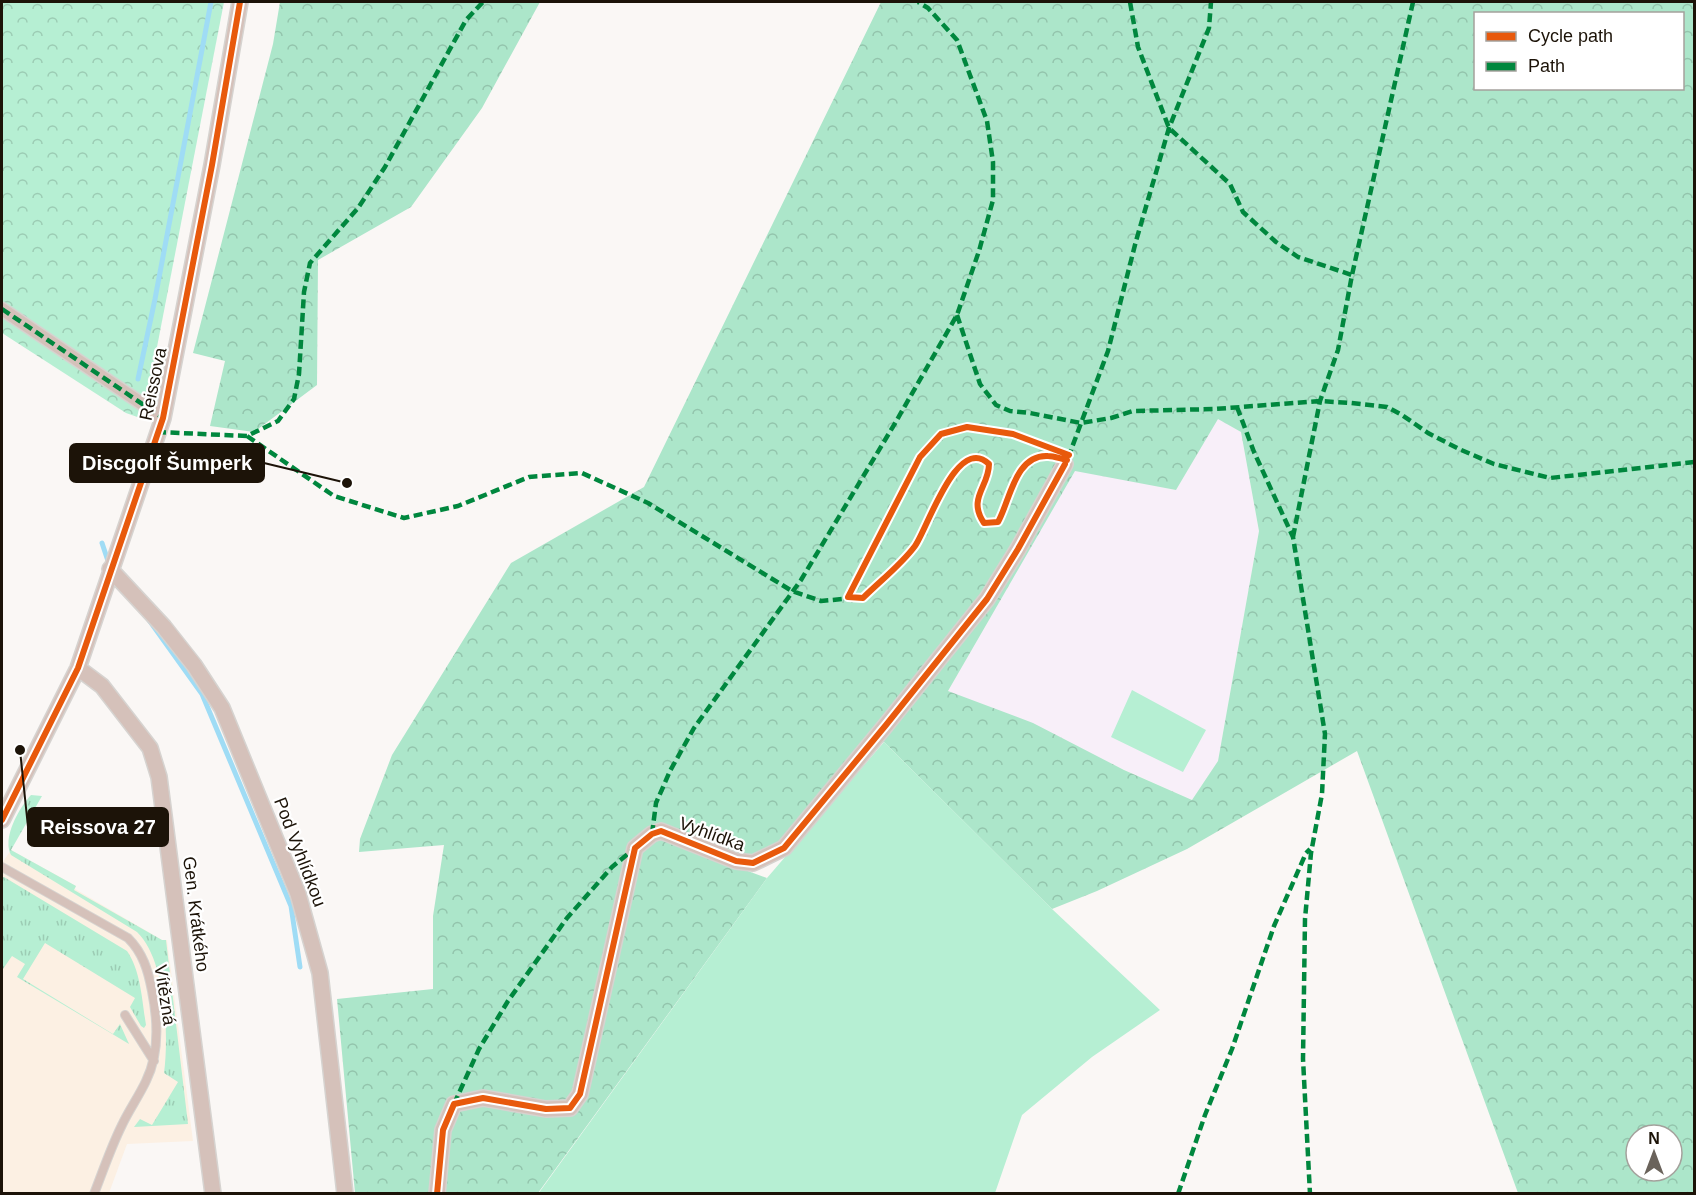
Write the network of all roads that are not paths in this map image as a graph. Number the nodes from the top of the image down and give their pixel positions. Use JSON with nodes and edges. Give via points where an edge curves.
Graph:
{"nodes":[{"id":1,"x":240,"y":2,"type":"edge"},
{"id":2,"x":2,"y":309,"type":"edge"},
{"id":3,"x":163,"y":418,"type":"junction"},
{"id":4,"x":1065,"y":464,"type":"dead end"},
{"id":5,"x":110,"y":569,"type":"junction"},
{"id":6,"x":78,"y":668,"type":"junction"},
{"id":7,"x":2,"y":820,"type":"edge"},
{"id":8,"x":2,"y":867,"type":"edge"},
{"id":9,"x":125,"y":1015,"type":"dead end"},
{"id":10,"x":154,"y":1061,"type":"junction"},
{"id":11,"x":94,"y":1194,"type":"edge"},
{"id":12,"x":213,"y":1194,"type":"edge"},
{"id":13,"x":345,"y":1194,"type":"edge"},
{"id":14,"x":437,"y":1194,"type":"edge"}],
"edges":[{"from":1,"to":3,"type":"street","name":"Reissova"},
{"from":2,"to":3,"type":"street"},
{"from":3,"to":5,"type":"street","name":"Reissova"},
{"from":4,"to":14,"type":"street","name":"Vyhlídka","via":[[987,599],[784,848],[753,863],[736,861],[661,831],[635,848],[580,1094],[570,1108],[546,1109],[483,1098],[454,1104],[443,1130]]},
{"from":5,"to":6,"type":"street","name":"Reissova"},
{"from":5,"to":13,"type":"street","name":"Pod Vyhlídkou","via":[[164,627],[222,708],[298,894],[320,973]]},
{"from":6,"to":7,"type":"street","name":"Reissova"},
{"from":6,"to":12,"type":"street","name":"Gen. Krátkého","via":[[102,686],[150,748],[159,777]]},
{"from":8,"to":10,"type":"lane","name":"Vítězná","via":[[137,946],[144,958],[157,1021]]},
{"from":9,"to":10,"type":"lane"},
{"from":10,"to":11,"type":"lane","name":"Vítězná","via":[[121,1126]]}]}
